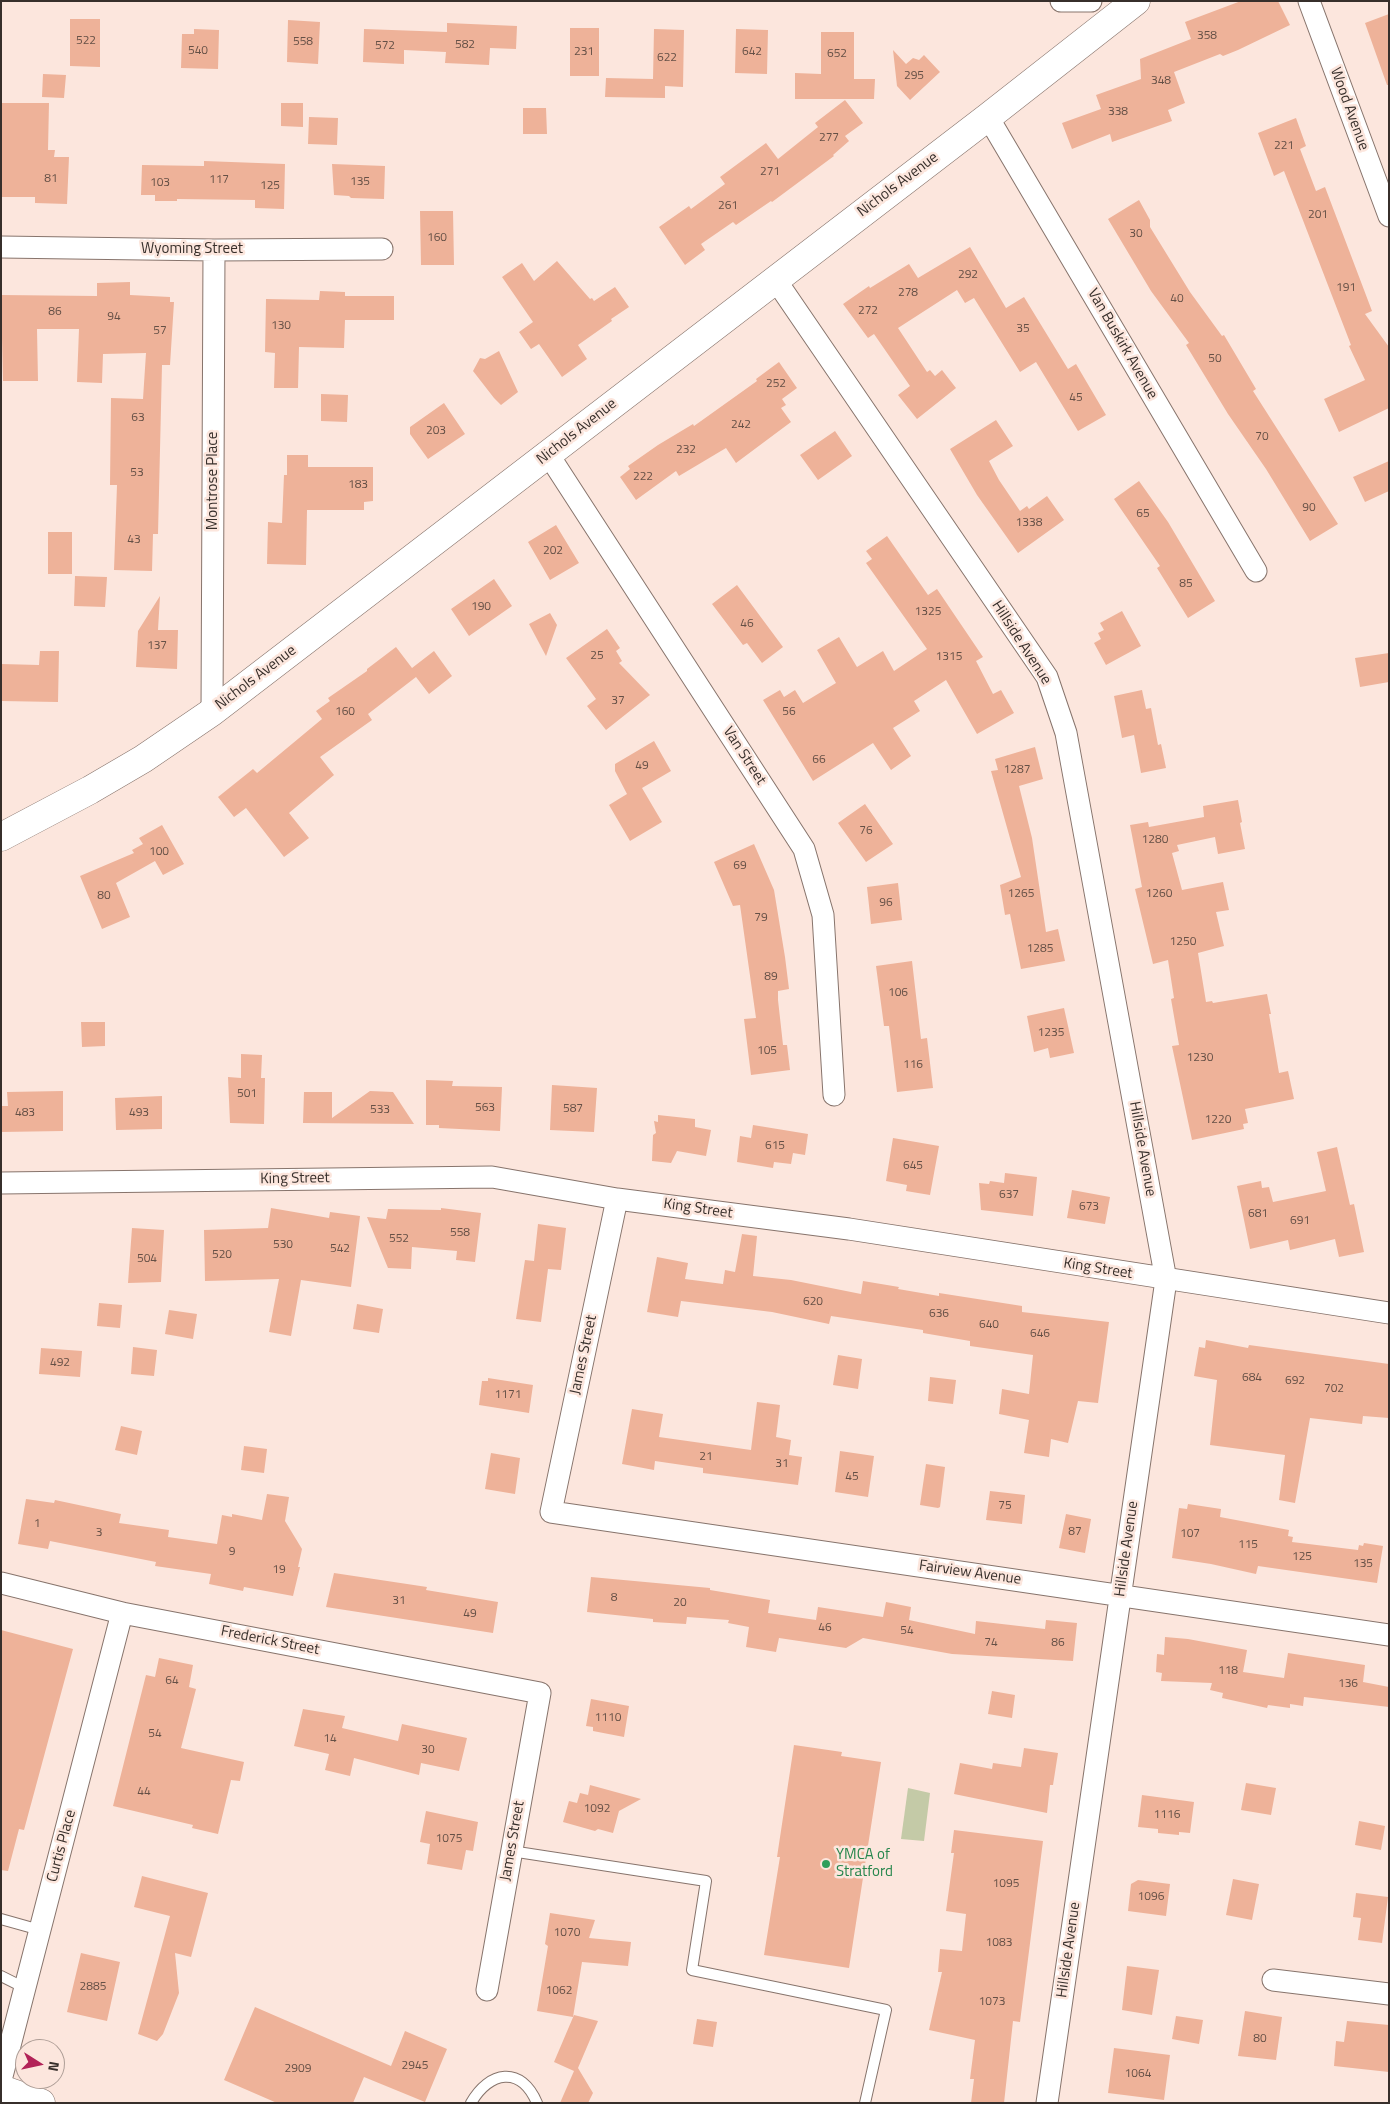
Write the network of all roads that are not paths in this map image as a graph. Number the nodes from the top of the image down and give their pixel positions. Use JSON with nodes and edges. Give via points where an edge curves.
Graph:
{"nodes":[{"id":1,"x":1061,"y":1,"type":"edge"},
{"id":2,"x":1091,"y":1,"type":"edge"},
{"id":3,"x":1136,"y":1,"type":"edge"},
{"id":4,"x":1309,"y":1,"type":"edge"},
{"id":5,"x":988,"y":117,"type":"junction"},
{"id":6,"x":1389,"y":216,"type":"edge"},
{"id":7,"x":1,"y":247,"type":"edge"},
{"id":8,"x":382,"y":249,"type":"dead end"},
{"id":9,"x":214,"y":250,"type":"junction"},
{"id":10,"x":775,"y":279,"type":"junction"},
{"id":11,"x":548,"y":454,"type":"junction"},
{"id":12,"x":1256,"y":571,"type":"dead end"},
{"id":13,"x":212,"y":712,"type":"junction"},
{"id":14,"x":1,"y":837,"type":"edge"},
{"id":15,"x":834,"y":1095,"type":"dead end"},
{"id":16,"x":1,"y":1183,"type":"edge"},
{"id":17,"x":616,"y":1198,"type":"junction"},
{"id":18,"x":1166,"y":1280,"type":"junction"},
{"id":19,"x":1389,"y":1313,"type":"edge"},
{"id":20,"x":551,"y":1512,"type":"joint"},
{"id":21,"x":1,"y":1584,"type":"edge"},
{"id":22,"x":1121,"y":1595,"type":"junction"},
{"id":23,"x":122,"y":1613,"type":"junction"},
{"id":24,"x":1389,"y":1635,"type":"edge"},
{"id":25,"x":540,"y":1693,"type":"joint"},
{"id":26,"x":512,"y":1851,"type":"junction"},
{"id":27,"x":1,"y":1919,"type":"edge"},
{"id":28,"x":40,"y":1930,"type":"junction"},
{"id":29,"x":1,"y":1976,"type":"edge"},
{"id":30,"x":1273,"y":1980,"type":"dead end"},
{"id":31,"x":25,"y":1988,"type":"junction"},
{"id":32,"x":486,"y":1990,"type":"dead end"},
{"id":33,"x":1389,"y":1994,"type":"edge"},
{"id":34,"x":1,"y":2080,"type":"edge"},
{"id":35,"x":1,"y":2090,"type":"edge"},
{"id":36,"x":41,"y":2103,"type":"edge"},
{"id":37,"x":470,"y":2103,"type":"edge"},
{"id":38,"x":537,"y":2103,"type":"edge"},
{"id":39,"x":865,"y":2103,"type":"edge"},
{"id":40,"x":1047,"y":2103,"type":"edge"}],
"edges":[{"from":1,"to":2,"type":"street"},
{"from":3,"to":5,"type":"main road","name":"Nichols Avenue"},
{"from":4,"to":6,"type":"street","name":"Wood Avenue"},
{"from":5,"to":10,"type":"main road","name":"Nichols Avenue"},
{"from":5,"to":12,"type":"street","name":"Van Buskirk Avenue"},
{"from":7,"to":9,"type":"street","name":"Wyoming Street"},
{"from":8,"to":9,"type":"street","name":"Wyoming Street"},
{"from":9,"to":13,"type":"street","name":"Montrose Place"},
{"from":10,"to":11,"type":"main road","name":"Nichols Avenue"},
{"from":10,"to":18,"type":"street","name":"Hillside Avenue","via":[[1047,677],[1066,733]]},
{"from":11,"to":13,"type":"main road","name":"Nichols Avenue"},
{"from":11,"to":15,"type":"street","name":"Van Street","via":[[804,849],[824,915]]},
{"from":13,"to":14,"type":"main road","name":"Nichols Avenue","via":[[143,759]]},
{"from":16,"to":17,"type":"street","name":"King Street","via":[[492,1176]]},
{"from":17,"to":18,"type":"street","name":"King Street","via":[[849,1229]]},
{"from":17,"to":20,"type":"street","name":"James Street"},
{"from":18,"to":19,"type":"street","name":"King Street"},
{"from":18,"to":22,"type":"street","name":"Hillside Avenue"},
{"from":20,"to":22,"type":"street","name":"Fairview Avenue"},
{"from":21,"to":23,"type":"street","name":"Frederick Street"},
{"from":22,"to":24,"type":"street","name":"Fairview Avenue"},
{"from":22,"to":40,"type":"street","name":"Hillside Avenue"},
{"from":23,"to":25,"type":"street","name":"Frederick Street"},
{"from":23,"to":28,"type":"street","name":"Curtis Place"},
{"from":25,"to":26,"type":"street","name":"James Street"},
{"from":26,"to":32,"type":"street","name":"James Street"},
{"from":26,"to":39,"type":"lane","via":[[706,1882],[692,1970],[886,2010]]},
{"from":27,"to":28,"type":"lane"},
{"from":28,"to":31,"type":"street","name":"Curtis Place"},
{"from":29,"to":31,"type":"lane"},
{"from":30,"to":33,"type":"street"},
{"from":31,"to":34,"type":"street","name":"Curtis Place"},
{"from":35,"to":36,"type":"main road"},
{"from":37,"to":38,"type":"lane","via":[[496,2077],[509,2075],[533,2092]]}]}
